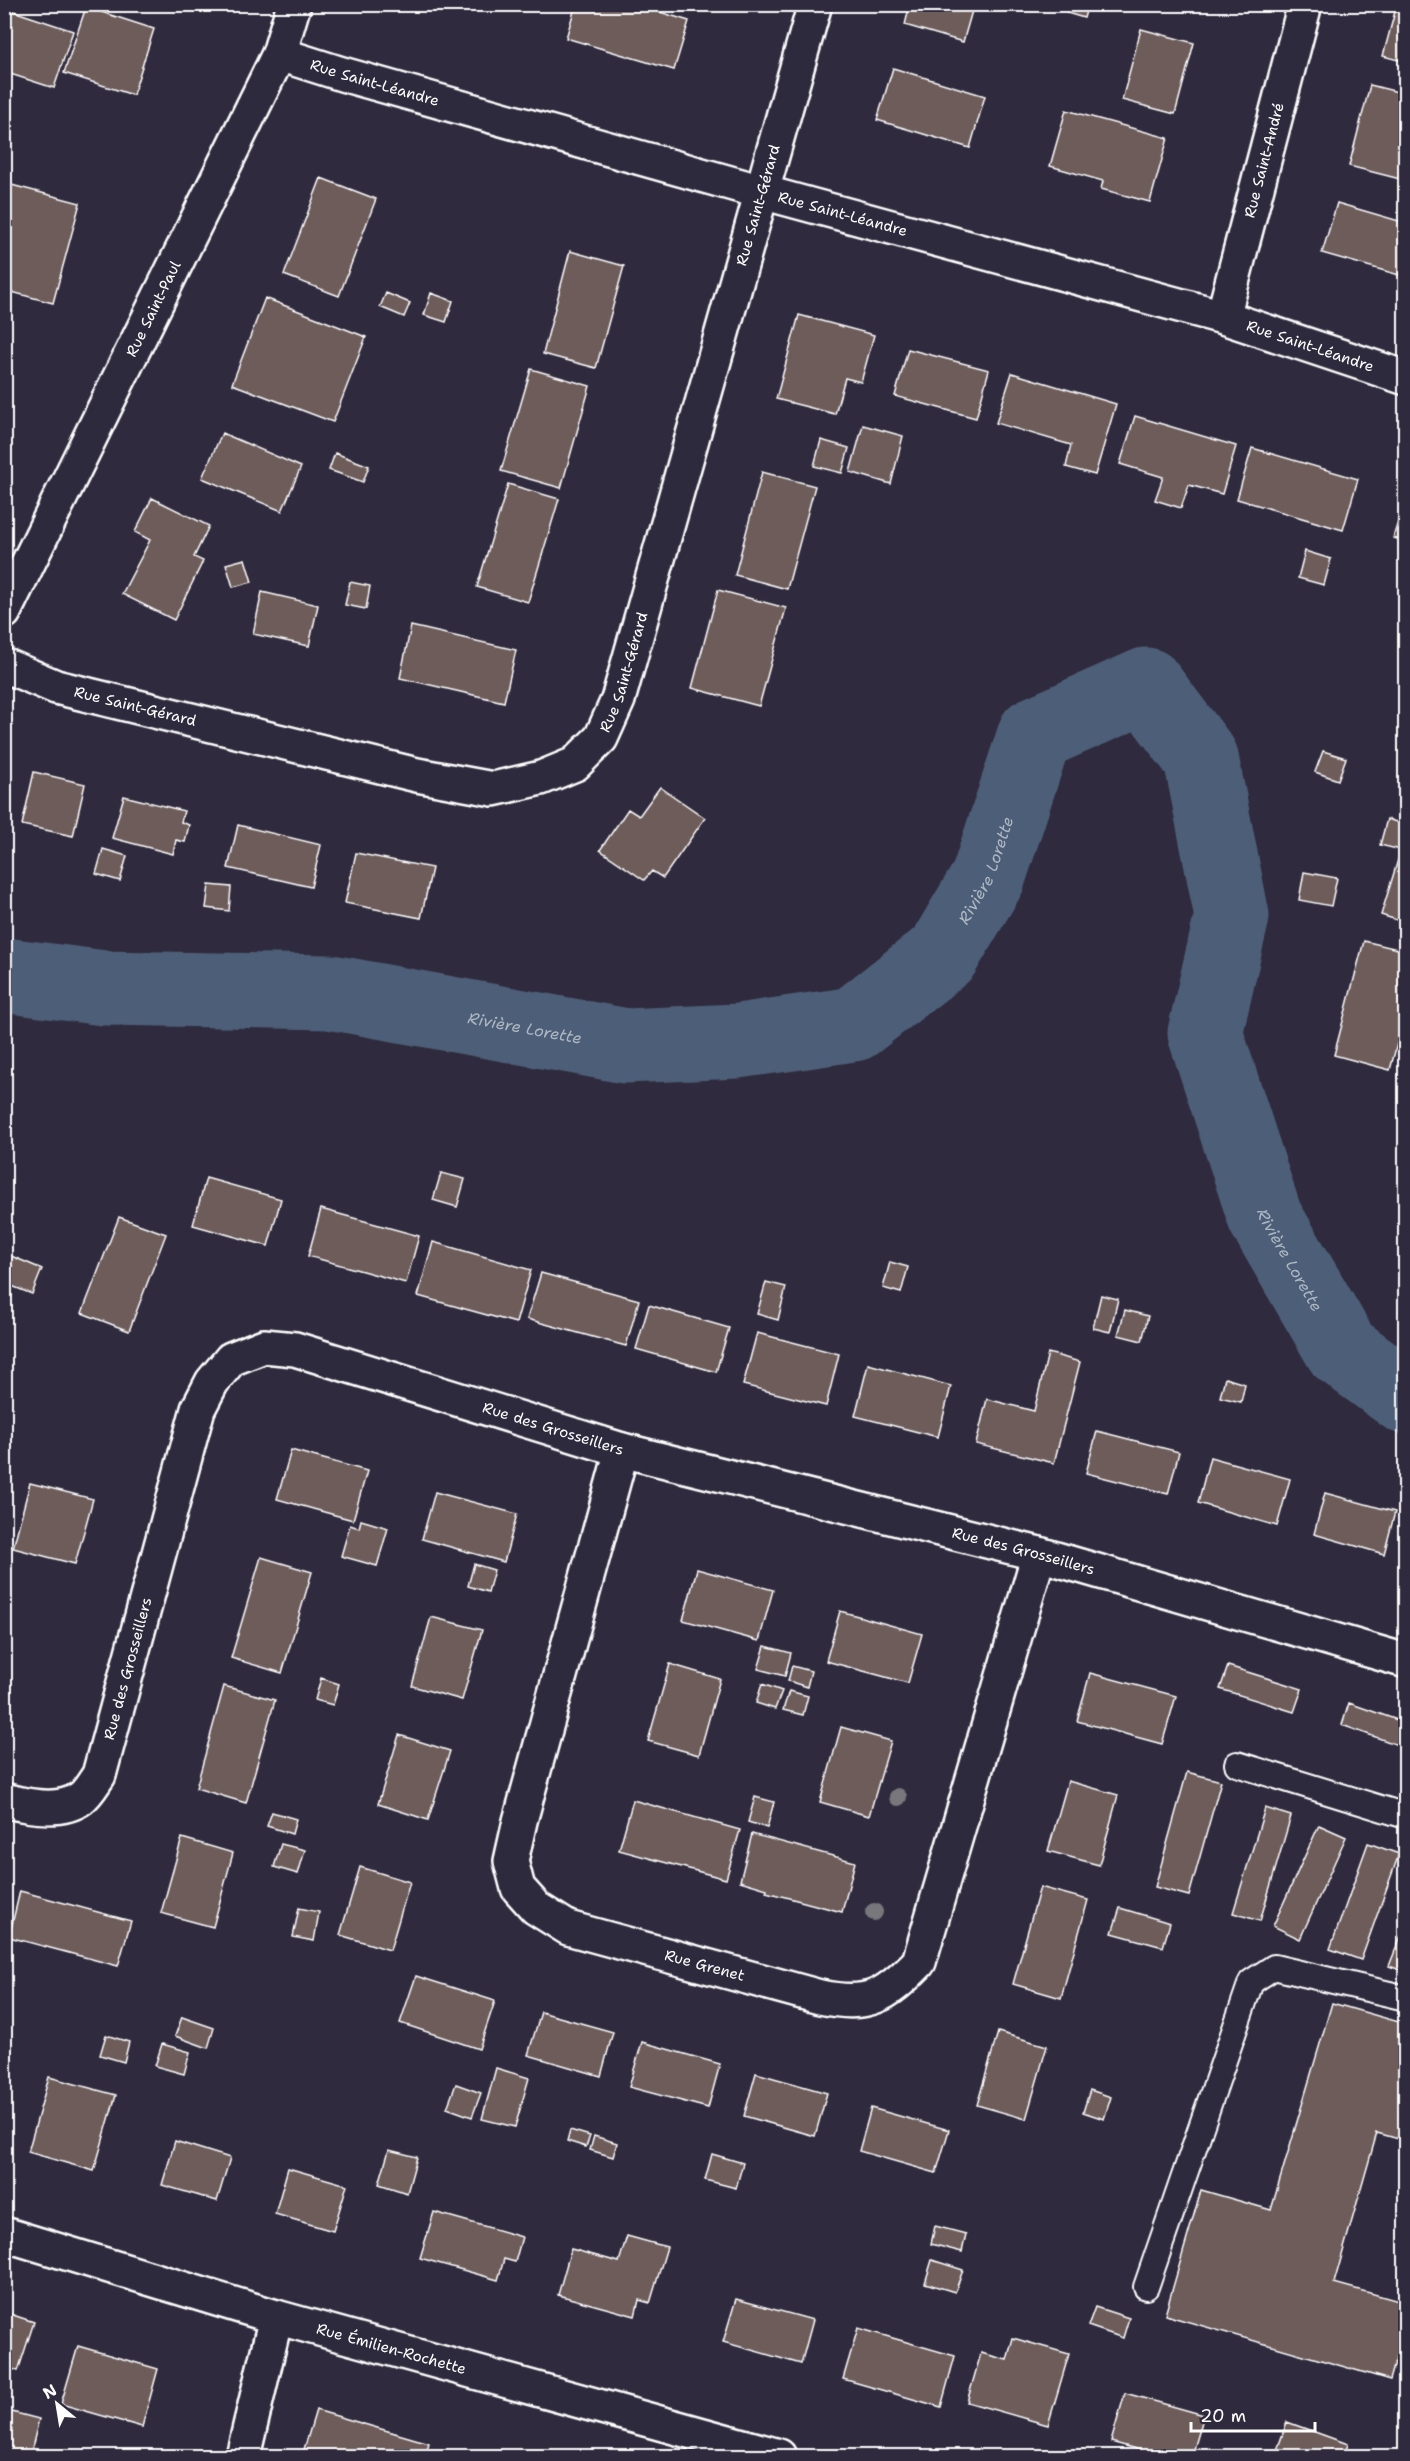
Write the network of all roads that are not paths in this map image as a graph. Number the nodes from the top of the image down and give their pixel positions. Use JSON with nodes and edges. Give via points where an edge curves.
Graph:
{"nodes":[{"id":1,"x":294,"y":4,"type":"edge"},
{"id":2,"x":815,"y":4,"type":"edge"},
{"id":3,"x":1305,"y":4,"type":"edge"},
{"id":4,"x":279,"y":54,"type":"junction"},
{"id":5,"x":762,"y":192,"type":"junction"},
{"id":6,"x":1222,"y":317,"type":"junction"},
{"id":7,"x":1406,"y":378,"type":"edge"},
{"id":8,"x":4,"y":612,"type":"edge"},
{"id":9,"x":4,"y":665,"type":"edge"},
{"id":10,"x":622,"y":1450,"type":"junction"},
{"id":11,"x":1039,"y":1554,"type":"junction"},
{"id":12,"x":1406,"y":1661,"type":"edge"},
{"id":13,"x":1237,"y":1764,"type":"dead end"},
{"id":14,"x":4,"y":1800,"type":"edge"},
{"id":15,"x":1406,"y":1816,"type":"edge"},
{"id":16,"x":1406,"y":1998,"type":"edge"},
{"id":17,"x":4,"y":2234,"type":"edge"},
{"id":18,"x":1146,"y":2287,"type":"dead end"},
{"id":19,"x":276,"y":2316,"type":"junction"},
{"id":20,"x":243,"y":2457,"type":"edge"},
{"id":21,"x":779,"y":2457,"type":"edge"}],
"edges":[{"from":1,"to":4,"type":"street","name":"Rue Saint-Paul"},
{"from":2,"to":5,"type":"street","name":"Rue Saint-Gérard"},
{"from":3,"to":6,"type":"street","name":"Rue Saint-André"},
{"from":4,"to":5,"type":"street","name":"Rue Saint-Léandre"},
{"from":4,"to":8,"type":"street","name":"Rue Saint-Paul"},
{"from":5,"to":6,"type":"street","name":"Rue Saint-Léandre"},
{"from":5,"to":9,"type":"street","name":"Rue Saint-Gérard","via":[[618,700],[600,738],[575,764],[541,778],[493,789],[417,775],[56,687]]},
{"from":6,"to":7,"type":"street","name":"Rue Saint-Léandre"},
{"from":10,"to":11,"type":"street","name":"Rue des Grosseillers"},
{"from":10,"to":11,"type":"street","name":"Rue Grenet","via":[[515,1841],[511,1861],[518,1888],[536,1908],[568,1928],[820,1997],[845,2002],[870,2000],[896,1986],[919,1962]]},
{"from":10,"to":14,"type":"street","name":"Rue des Grosseillers","via":[[295,1349],[264,1346],[231,1359],[212,1382],[198,1409],[99,1775],[81,1798],[56,1807]]},
{"from":11,"to":12,"type":"street","name":"Rue des Grosseillers"},
{"from":13,"to":15,"type":"lane"},
{"from":16,"to":18,"type":"lane","via":[[1274,1967],[1251,1982]]},
{"from":17,"to":19,"type":"street","name":"Rue Émilien-Rochette"},
{"from":19,"to":20,"type":"street"},
{"from":19,"to":21,"type":"street","name":"Rue Émilien-Rochette"}]}
